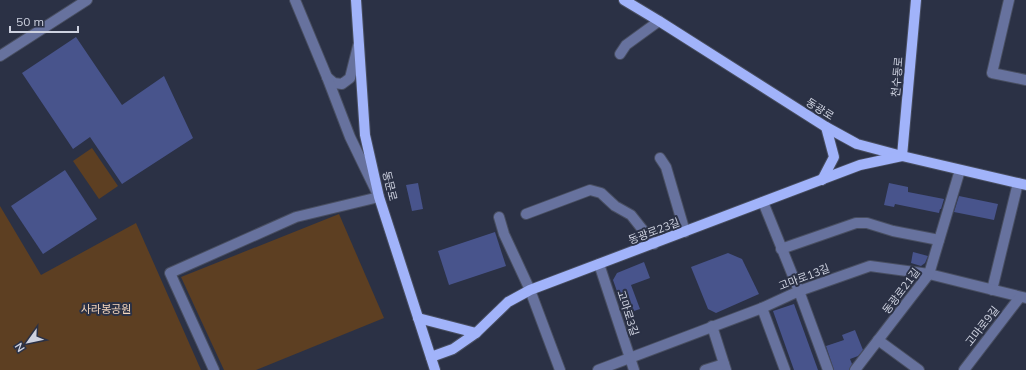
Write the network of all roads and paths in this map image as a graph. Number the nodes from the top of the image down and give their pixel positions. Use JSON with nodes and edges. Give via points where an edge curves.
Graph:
{"nodes":[{"id":1,"x":87,"y":0,"type":"edge"},
{"id":2,"x":295,"y":0,"type":"edge"},
{"id":3,"x":356,"y":0,"type":"edge"},
{"id":4,"x":624,"y":0,"type":"edge"},
{"id":5,"x":916,"y":0,"type":"edge"},
{"id":6,"x":1009,"y":0,"type":"edge"},
{"id":7,"x":659,"y":21,"type":"junction"},
{"id":8,"x":359,"y":43,"type":"junction"},
{"id":9,"x":620,"y":54,"type":"dead end"},
{"id":10,"x":0,"y":56,"type":"edge"},
{"id":11,"x":327,"y":76,"type":"junction"},
{"id":12,"x":1026,"y":80,"type":"edge"},
{"id":13,"x":826,"y":127,"type":"junction"},
{"id":14,"x":902,"y":156,"type":"junction"},
{"id":15,"x":660,"y":158,"type":"dead end"},
{"id":16,"x":960,"y":170,"type":"junction"},
{"id":17,"x":822,"y":180,"type":"junction"},
{"id":18,"x":1022,"y":184,"type":"edge"},
{"id":19,"x":379,"y":197,"type":"junction"},
{"id":20,"x":763,"y":202,"type":"junction"},
{"id":21,"x":526,"y":214,"type":"dead end"},
{"id":22,"x":499,"y":217,"type":"dead end"},
{"id":23,"x":685,"y":232,"type":"junction"},
{"id":24,"x":939,"y":240,"type":"junction"},
{"id":25,"x":654,"y":244,"type":"junction"},
{"id":26,"x":781,"y":250,"type":"junction"},
{"id":27,"x":599,"y":264,"type":"junction"},
{"id":28,"x":929,"y":274,"type":"junction"},
{"id":29,"x":530,"y":290,"type":"junction"},
{"id":30,"x":992,"y":290,"type":"junction"},
{"id":31,"x":799,"y":291,"type":"junction"},
{"id":32,"x":1023,"y":298,"type":"edge"},
{"id":33,"x":762,"y":308,"type":"junction"},
{"id":34,"x":418,"y":318,"type":"junction"},
{"id":35,"x":712,"y":326,"type":"junction"},
{"id":36,"x":476,"y":333,"type":"junction"},
{"id":37,"x":878,"y":340,"type":"junction"},
{"id":38,"x":431,"y":357,"type":"junction"},
{"id":39,"x":630,"y":359,"type":"junction"},
{"id":40,"x":725,"y":367,"type":"edge"},
{"id":41,"x":214,"y":370,"type":"edge"},
{"id":42,"x":435,"y":370,"type":"edge"},
{"id":43,"x":560,"y":370,"type":"edge"},
{"id":44,"x":598,"y":370,"type":"edge"},
{"id":45,"x":634,"y":370,"type":"edge"},
{"id":46,"x":704,"y":370,"type":"edge"},
{"id":47,"x":785,"y":370,"type":"edge"},
{"id":48,"x":828,"y":370,"type":"edge"},
{"id":49,"x":855,"y":370,"type":"edge"},
{"id":50,"x":918,"y":370,"type":"edge"},
{"id":51,"x":964,"y":370,"type":"edge"}],
"edges":[{"from":1,"to":10,"type":"street"},
{"from":2,"to":11,"type":"street"},
{"from":3,"to":8,"type":"main road","name":"동문로"},
{"from":4,"to":7,"type":"main road","name":"동광로"},
{"from":5,"to":14,"type":"main road","name":"천수동로"},
{"from":6,"to":12,"type":"street","via":[[992,73]]},
{"from":7,"to":9,"type":"street","via":[[626,45]]},
{"from":7,"to":13,"type":"main road","name":"동광로"},
{"from":8,"to":11,"type":"street","via":[[350,78],[342,84],[334,83]]},
{"from":8,"to":19,"type":"main road","name":"동문로","via":[[366,135]]},
{"from":11,"to":19,"type":"street","via":[[350,137]]},
{"from":13,"to":14,"type":"main road","name":"동광로","via":[[857,144]]},
{"from":13,"to":17,"type":"main road","via":[[834,157]]},
{"from":14,"to":16,"type":"main road","name":"동광로"},
{"from":14,"to":17,"type":"main road","name":"동광로23길","via":[[860,165]]},
{"from":15,"to":23,"type":"street","via":[[666,167]]},
{"from":16,"to":18,"type":"main road","name":"동광로"},
{"from":16,"to":24,"type":"street","name":"동광로21길"},
{"from":17,"to":20,"type":"main road","name":"동광로23길"},
{"from":18,"to":30,"type":"street"},
{"from":19,"to":34,"type":"main road","name":"동문로"},
{"from":19,"to":41,"type":"street","via":[[296,217],[170,273]]},
{"from":20,"to":23,"type":"main road","name":"동광로23길"},
{"from":20,"to":26,"type":"street"},
{"from":21,"to":25,"type":"street","via":[[590,190],[601,193],[615,206],[631,215]]},
{"from":22,"to":29,"type":"street","via":[[504,234]]},
{"from":23,"to":25,"type":"main road","name":"동광로23길"},
{"from":24,"to":26,"type":"street","via":[[867,223],[856,223]]},
{"from":24,"to":28,"type":"street","name":"동광로21길"},
{"from":25,"to":27,"type":"main road","name":"동광로23길"},
{"from":26,"to":31,"type":"street"},
{"from":27,"to":29,"type":"main road","name":"동광로23길"},
{"from":27,"to":39,"type":"street","name":"고마로3길"},
{"from":28,"to":30,"type":"street","name":"고마로13길"},
{"from":28,"to":31,"type":"street","name":"고마로13길","via":[[870,266]]},
{"from":28,"to":37,"type":"street","name":"동광로21길"},
{"from":29,"to":36,"type":"main road","name":"동광로23길","via":[[508,302]]},
{"from":29,"to":43,"type":"street"},
{"from":30,"to":32,"type":"street","name":"고마로13길"},
{"from":31,"to":33,"type":"street","name":"고마로13길"},
{"from":31,"to":48,"type":"street"},
{"from":32,"to":51,"type":"street","name":"고마로9길"},
{"from":33,"to":35,"type":"street","name":"고마로13길"},
{"from":33,"to":47,"type":"street"},
{"from":34,"to":36,"type":"main road"},
{"from":34,"to":38,"type":"main road","name":"동문로"},
{"from":35,"to":39,"type":"street","name":"고마로13길"},
{"from":35,"to":40,"type":"street"},
{"from":36,"to":38,"type":"main road","name":"동광로23길","via":[[453,349]]},
{"from":37,"to":49,"type":"street","name":"동광로21길"},
{"from":37,"to":50,"type":"street"},
{"from":38,"to":42,"type":"main road","name":"동문로"},
{"from":39,"to":44,"type":"street","name":"고마로13길"},
{"from":39,"to":45,"type":"street","name":"고마로3길"},
{"from":40,"to":46,"type":"street"}]}
